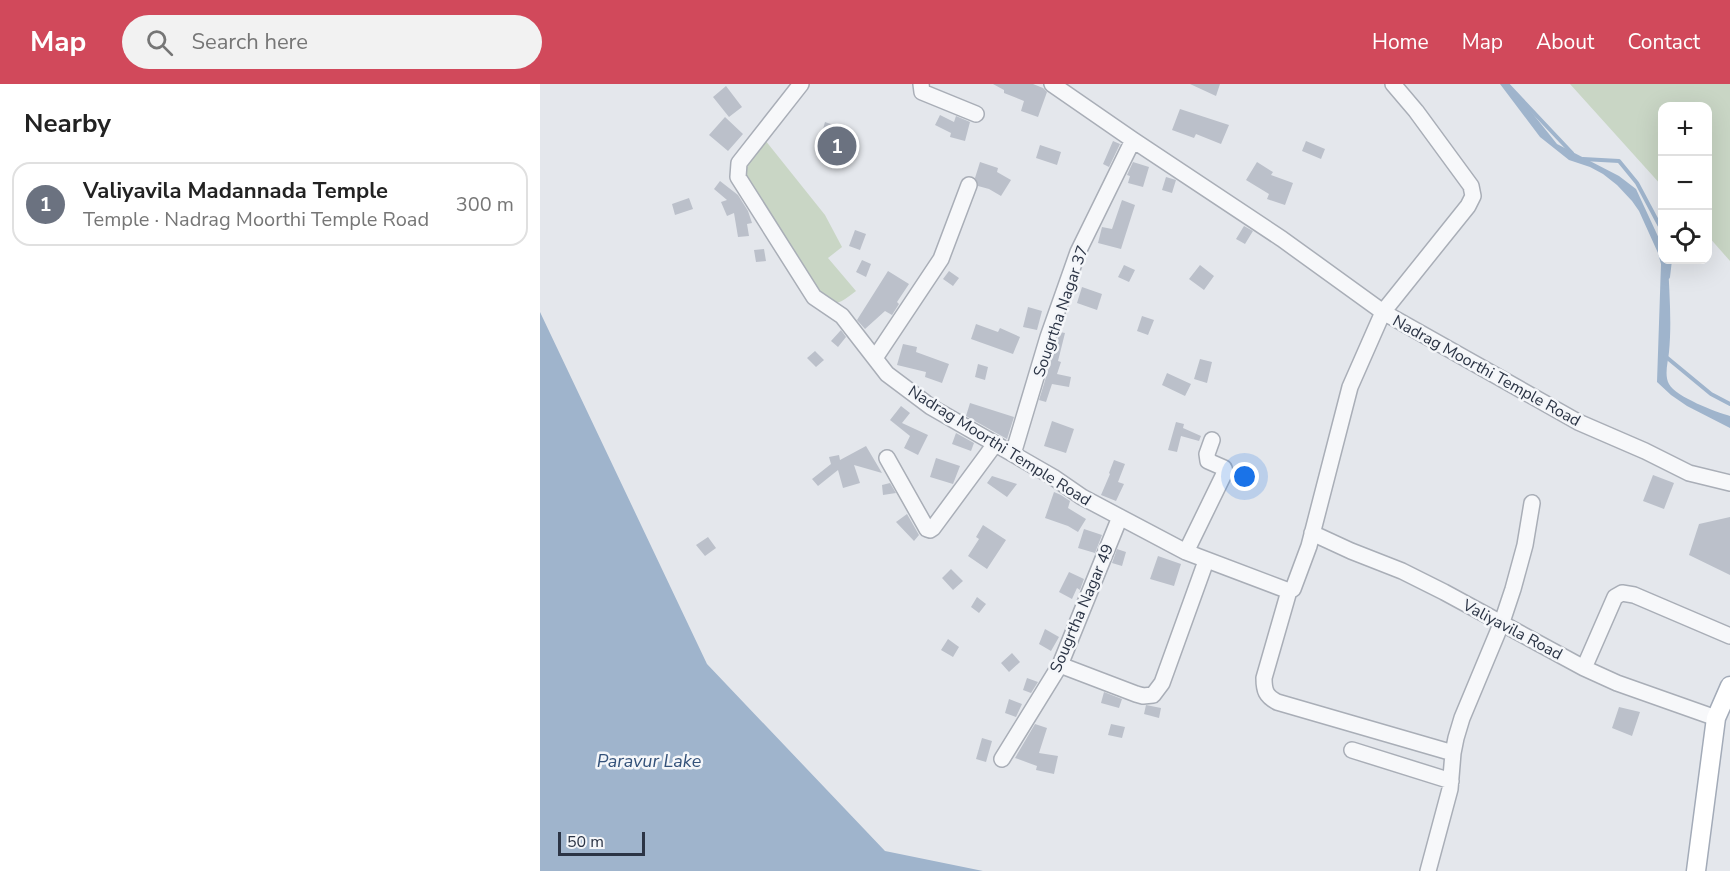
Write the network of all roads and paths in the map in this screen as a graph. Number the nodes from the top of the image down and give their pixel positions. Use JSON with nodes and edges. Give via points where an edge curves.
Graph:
{"nodes":[{"id":1,"x":801,"y":84,"type":"edge"},
{"id":2,"x":921,"y":84,"type":"edge"},
{"id":3,"x":1052,"y":84,"type":"edge"},
{"id":4,"x":1393,"y":84,"type":"edge"},
{"id":5,"x":976,"y":114,"type":"dead end"},
{"id":6,"x":1133,"y":140,"type":"junction"},
{"id":7,"x":969,"y":185,"type":"dead end"},
{"id":8,"x":1383,"y":312,"type":"junction"},
{"id":9,"x":875,"y":358,"type":"junction"},
{"id":10,"x":1212,"y":440,"type":"dead end"},
{"id":11,"x":995,"y":444,"type":"junction"},
{"id":12,"x":1013,"y":454,"type":"junction"},
{"id":13,"x":887,"y":458,"type":"dead end"},
{"id":14,"x":1730,"y":483,"type":"edge"},
{"id":15,"x":1532,"y":503,"type":"dead end"},
{"id":16,"x":1120,"y":517,"type":"junction"},
{"id":17,"x":1312,"y":533,"type":"junction"},
{"id":18,"x":1186,"y":552,"type":"junction"},
{"id":19,"x":1206,"y":561,"type":"junction"},
{"id":20,"x":1289,"y":591,"type":"junction"},
{"id":21,"x":1502,"y":622,"type":"junction"},
{"id":22,"x":1730,"y":636,"type":"edge"},
{"id":23,"x":1060,"y":665,"type":"junction"},
{"id":24,"x":1584,"y":668,"type":"junction"},
{"id":25,"x":1730,"y":686,"type":"edge"},
{"id":26,"x":1716,"y":718,"type":"junction"},
{"id":27,"x":1352,"y":750,"type":"dead end"},
{"id":28,"x":1453,"y":753,"type":"junction"},
{"id":29,"x":1002,"y":759,"type":"dead end"},
{"id":30,"x":1450,"y":781,"type":"junction"},
{"id":31,"x":1428,"y":871,"type":"edge"},
{"id":32,"x":1696,"y":871,"type":"edge"}],
"edges":[{"from":1,"to":9,"type":"street","name":"Nadrag Moorthi Temple Road","via":[[739,163],[738,177],[814,297],[842,316]]},
{"from":2,"to":5,"type":"street","via":[[922,92]]},
{"from":3,"to":6,"type":"street","name":"Nadrag Moorthi Temple Road"},
{"from":4,"to":8,"type":"street","via":[[1471,186],[1473,196]]},
{"from":6,"to":8,"type":"street","name":"Nadrag Moorthi Temple Road"},
{"from":6,"to":12,"type":"street","name":"Sougrtha Nagar 37","via":[[1078,252]]},
{"from":7,"to":9,"type":"street","via":[[941,259]]},
{"from":8,"to":14,"type":"street","name":"Nadrag Moorthi Temple Road","via":[[1578,422],[1689,472]]},
{"from":8,"to":17,"type":"street","via":[[1350,387]]},
{"from":9,"to":11,"type":"street","name":"Nadrag Moorthi Temple Road","via":[[887,374],[932,407]]},
{"from":10,"to":18,"type":"street","via":[[1208,460],[1226,472]]},
{"from":11,"to":12,"type":"street","name":"Nadrag Moorthi Temple Road"},
{"from":11,"to":13,"type":"street","via":[[930,530]]},
{"from":12,"to":16,"type":"street","name":"Nadrag Moorthi Temple Road"},
{"from":15,"to":21,"type":"street","via":[[1526,545]]},
{"from":16,"to":18,"type":"street","name":"Nadrag Moorthi Temple Road"},
{"from":16,"to":23,"type":"street","name":"Sougrtha Nagar 49"},
{"from":17,"to":20,"type":"street","via":[[1301,571]]},
{"from":17,"to":21,"type":"street","name":"Valiyavila Road","via":[[1402,571]]},
{"from":18,"to":19,"type":"street","name":"Nadrag Moorthi Temple Road"},
{"from":19,"to":20,"type":"street","name":"Nadrag Moorthi Temple Road"},
{"from":19,"to":23,"type":"street","via":[[1162,683],[1153,695],[1136,694]]},
{"from":20,"to":28,"type":"street","via":[[1264,678],[1269,698]]},
{"from":21,"to":24,"type":"street","name":"Valiyavila Road"},
{"from":21,"to":28,"type":"street","via":[[1462,718]]},
{"from":22,"to":24,"type":"street","via":[[1622,593],[1615,597]]},
{"from":23,"to":29,"type":"street","name":"Sougrtha Nagar 49"},
{"from":24,"to":26,"type":"street","name":"Valiyavila Road"},
{"from":25,"to":26,"type":"main road"},
{"from":26,"to":32,"type":"main road"},
{"from":27,"to":30,"type":"street"},
{"from":28,"to":30,"type":"street"},
{"from":30,"to":31,"type":"street"}]}
